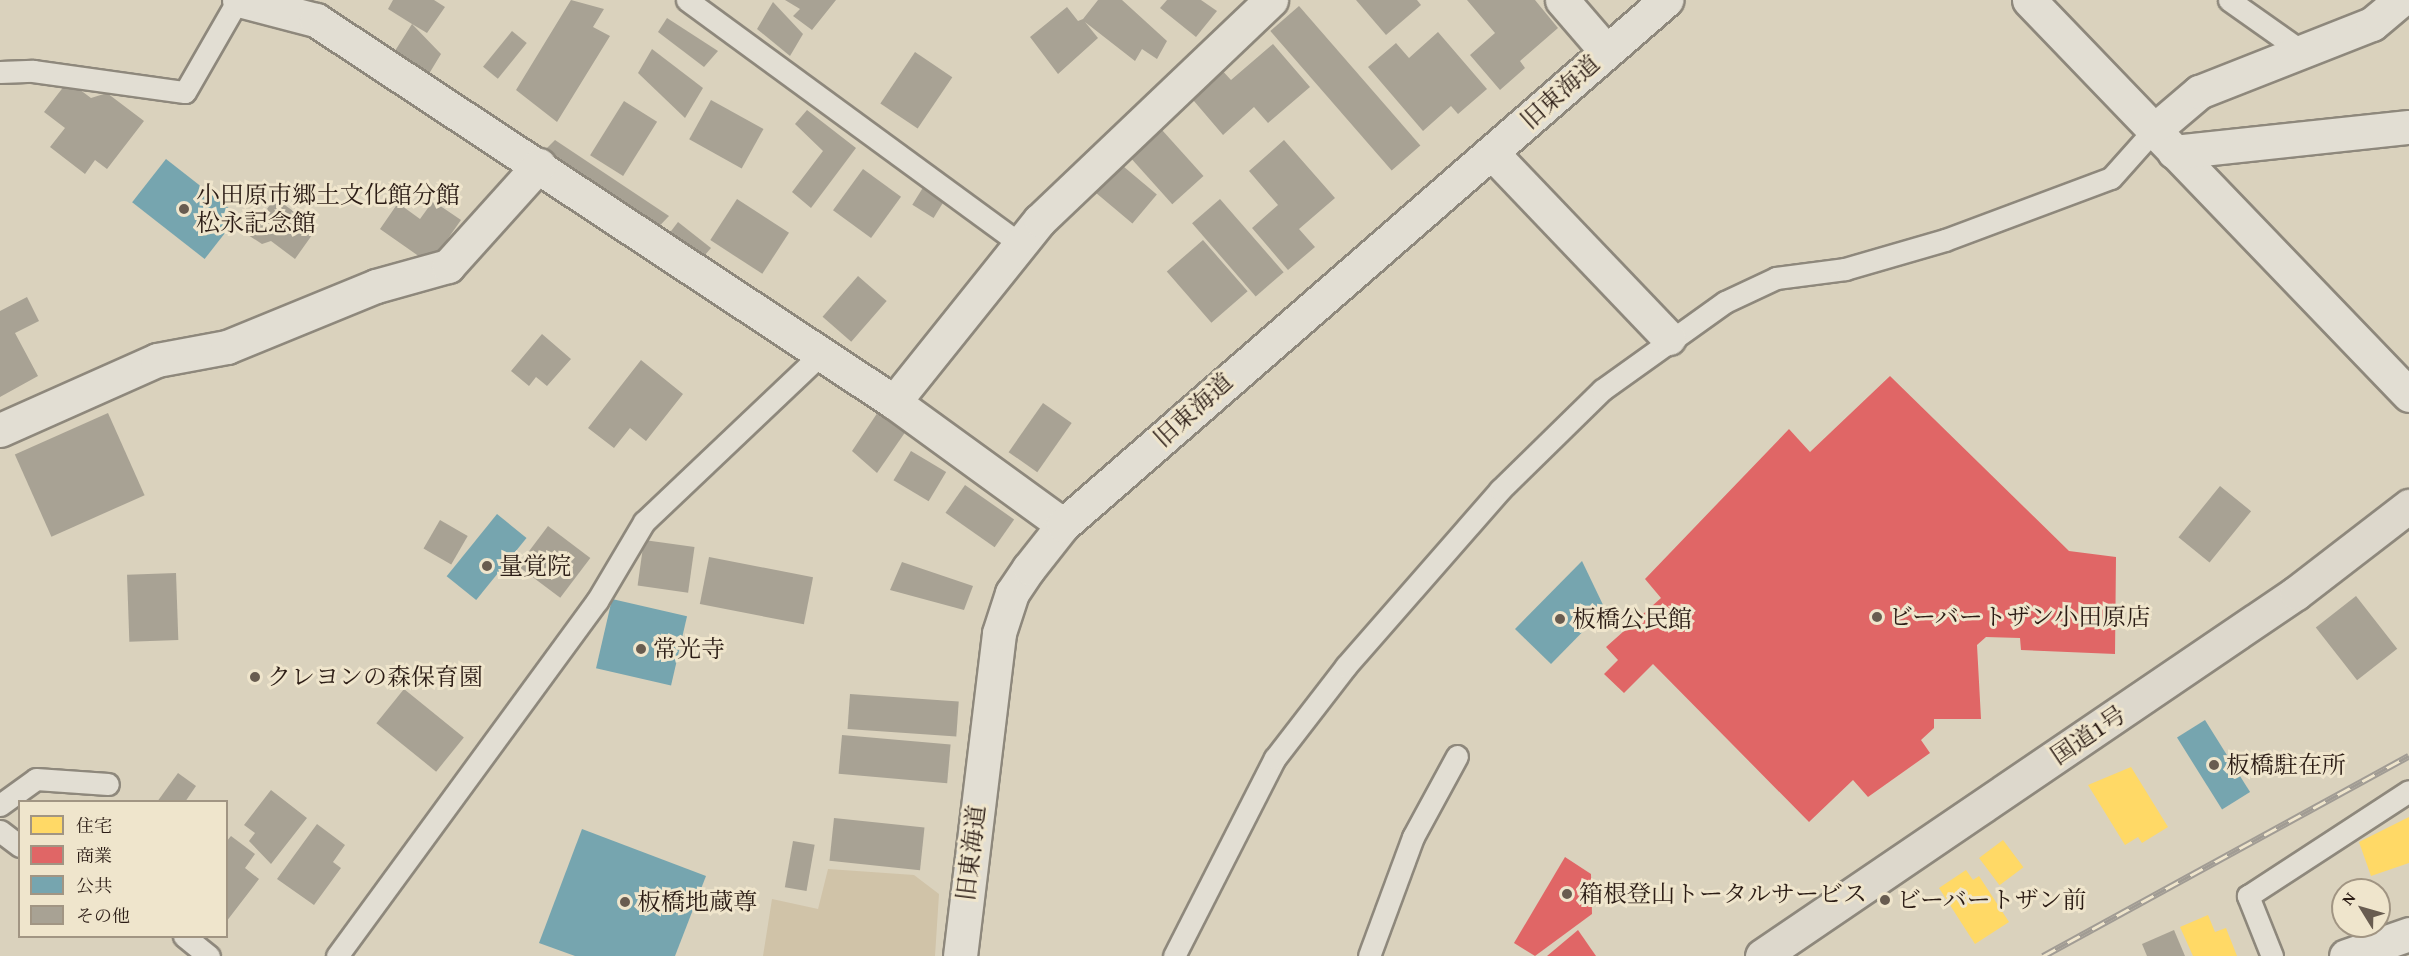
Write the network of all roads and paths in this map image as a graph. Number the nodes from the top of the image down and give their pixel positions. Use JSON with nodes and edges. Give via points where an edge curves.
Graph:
{"nodes":[{"id":1,"x":239,"y":0,"type":"edge"},
{"id":2,"x":687,"y":0,"type":"edge"},
{"id":3,"x":1271,"y":0,"type":"edge"},
{"id":4,"x":1562,"y":0,"type":"edge"},
{"id":5,"x":1666,"y":0,"type":"edge"},
{"id":6,"x":2029,"y":0,"type":"edge"},
{"id":7,"x":2229,"y":0,"type":"edge"},
{"id":8,"x":2401,"y":0,"type":"edge"},
{"id":9,"x":1606,"y":51,"type":"junction"},
{"id":10,"x":2304,"y":53,"type":"junction"},
{"id":11,"x":0,"y":72,"type":"edge"},
{"id":12,"x":2409,"y":127,"type":"edge"},
{"id":13,"x":2163,"y":142,"type":"junction"},
{"id":14,"x":1492,"y":153,"type":"junction"},
{"id":15,"x":539,"y":165,"type":"junction"},
{"id":16,"x":1020,"y":244,"type":"junction"},
{"id":17,"x":1669,"y":338,"type":"junction"},
{"id":18,"x":819,"y":356,"type":"junction"},
{"id":19,"x":2409,"y":395,"type":"edge"},
{"id":20,"x":894,"y":402,"type":"junction"},
{"id":21,"x":0,"y":430,"type":"edge"},
{"id":22,"x":2409,"y":506,"type":"edge"},
{"id":23,"x":1063,"y":525,"type":"junction"},
{"id":24,"x":1457,"y":756,"type":"dead end"},
{"id":25,"x":108,"y":784,"type":"dead end"},
{"id":26,"x":2409,"y":791,"type":"edge"},
{"id":27,"x":0,"y":805,"type":"edge"},
{"id":28,"x":0,"y":831,"type":"edge"},
{"id":29,"x":18,"y":844,"type":"edge"},
{"id":30,"x":2409,"y":934,"type":"edge"},
{"id":31,"x":186,"y":938,"type":"edge"},
{"id":32,"x":209,"y":956,"type":"edge"},
{"id":33,"x":337,"y":956,"type":"edge"},
{"id":34,"x":960,"y":956,"type":"edge"},
{"id":35,"x":1174,"y":956,"type":"edge"},
{"id":36,"x":1369,"y":956,"type":"edge"},
{"id":37,"x":1762,"y":956,"type":"edge"},
{"id":38,"x":2272,"y":956,"type":"edge"},
{"id":39,"x":2346,"y":956,"type":"edge"}],
"edges":[{"from":1,"to":11,"type":"lane","via":[[185,92],[33,71]]},
{"from":1,"to":15,"type":"street","via":[[316,20]]},
{"from":2,"to":16,"type":"lane"},
{"from":3,"to":16,"type":"street"},
{"from":4,"to":9,"type":"street"},
{"from":5,"to":9,"type":"street","name":"旧東海道"},
{"from":6,"to":13,"type":"street"},
{"from":7,"to":10,"type":"lane"},
{"from":8,"to":10,"type":"street","via":[[2372,24]]},
{"from":9,"to":14,"type":"street","name":"旧東海道"},
{"from":10,"to":13,"type":"street","via":[[2199,92]]},
{"from":12,"to":13,"type":"street"},
{"from":13,"to":17,"type":"lane","via":[[2111,178],[1934,243],[1845,268],[1776,278]]},
{"from":13,"to":19,"type":"street"},
{"from":14,"to":17,"type":"street"},
{"from":14,"to":23,"type":"street","name":"旧東海道"},
{"from":15,"to":18,"type":"street"},
{"from":15,"to":21,"type":"street","via":[[448,266],[376,286],[227,347],[157,360]]},
{"from":16,"to":20,"type":"street"},
{"from":17,"to":35,"type":"lane","via":[[1602,390],[1500,490],[1346,666],[1275,758]]},
{"from":18,"to":20,"type":"street"},
{"from":18,"to":33,"type":"lane","via":[[644,522],[597,601]]},
{"from":20,"to":23,"type":"street"},
{"from":22,"to":37,"type":"highway","name":"国道1号","via":[[2296,592]]},
{"from":23,"to":34,"type":"street","name":"旧東海道","via":[[1012,593],[999,633]]},
{"from":24,"to":36,"type":"lane","via":[[1413,837]]},
{"from":25,"to":27,"type":"lane","via":[[36,779]]},
{"from":26,"to":38,"type":"lane","via":[[2248,896]]},
{"from":28,"to":29,"type":"lane"},
{"from":30,"to":39,"type":"street"},
{"from":31,"to":32,"type":"lane"}]}
